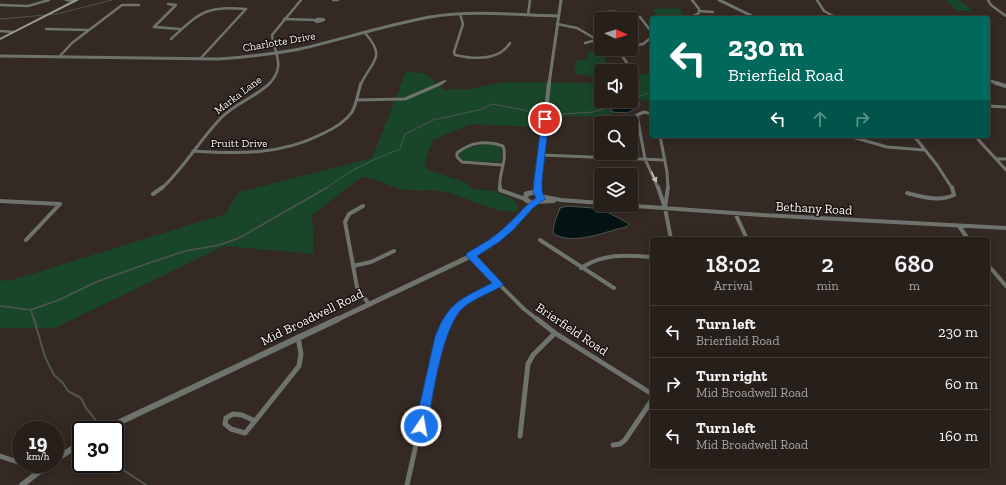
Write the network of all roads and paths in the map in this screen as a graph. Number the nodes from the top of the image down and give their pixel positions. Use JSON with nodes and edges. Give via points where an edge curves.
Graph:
{"nodes":[{"id":1,"x":49,"y":0,"type":"edge"},
{"id":2,"x":66,"y":0,"type":"edge"},
{"id":3,"x":300,"y":0,"type":"edge"},
{"id":4,"x":333,"y":0,"type":"edge"},
{"id":5,"x":338,"y":0,"type":"edge"},
{"id":6,"x":530,"y":0,"type":"edge"},
{"id":7,"x":561,"y":0,"type":"edge"},
{"id":8,"x":692,"y":0,"type":"edge"},
{"id":9,"x":719,"y":0,"type":"edge"},
{"id":10,"x":817,"y":0,"type":"edge"},
{"id":11,"x":988,"y":0,"type":"edge"},
{"id":12,"x":76,"y":1,"type":"edge"},
{"id":13,"x":168,"y":4,"type":"dead end"},
{"id":14,"x":138,"y":5,"type":"dead end"},
{"id":15,"x":0,"y":6,"type":"edge"},
{"id":16,"x":699,"y":11,"type":"junction"},
{"id":17,"x":713,"y":12,"type":"dead end"},
{"id":18,"x":460,"y":14,"type":"junction"},
{"id":19,"x":528,"y":15,"type":"junction"},
{"id":20,"x":558,"y":16,"type":"junction"},
{"id":21,"x":693,"y":16,"type":"edge"},
{"id":22,"x":752,"y":16,"type":"edge"},
{"id":23,"x":832,"y":16,"type":"edge"},
{"id":24,"x":1006,"y":16,"type":"edge"},
{"id":25,"x":640,"y":17,"type":"dead end"},
{"id":26,"x":284,"y":19,"type":"junction"},
{"id":27,"x":316,"y":20,"type":"dead end"},
{"id":28,"x":557,"y":24,"type":"junction"},
{"id":29,"x":46,"y":29,"type":"dead end"},
{"id":30,"x":181,"y":29,"type":"junction"},
{"id":31,"x":650,"y":29,"type":"edge"},
{"id":32,"x":88,"y":30,"type":"junction"},
{"id":33,"x":0,"y":31,"type":"edge"},
{"id":34,"x":13,"y":32,"type":"junction"},
{"id":35,"x":365,"y":33,"type":"junction"},
{"id":36,"x":0,"y":39,"type":"edge"},
{"id":37,"x":170,"y":39,"type":"dead end"},
{"id":38,"x":594,"y":39,"type":"edge"},
{"id":39,"x":650,"y":40,"type":"edge"},
{"id":40,"x":594,"y":41,"type":"edge"},
{"id":41,"x":585,"y":43,"type":"dead end"},
{"id":42,"x":510,"y":44,"type":"dead end"},
{"id":43,"x":638,"y":46,"type":"edge"},
{"id":44,"x":276,"y":54,"type":"junction"},
{"id":45,"x":0,"y":56,"type":"edge"},
{"id":46,"x":622,"y":56,"type":"edge"},
{"id":47,"x":59,"y":57,"type":"junction"},
{"id":48,"x":200,"y":59,"type":"junction"},
{"id":49,"x":626,"y":63,"type":"dead end"},
{"id":50,"x":446,"y":81,"type":"dead end"},
{"id":51,"x":990,"y":81,"type":"edge"},
{"id":52,"x":1006,"y":86,"type":"edge"},
{"id":53,"x":357,"y":100,"type":"junction"},
{"id":54,"x":990,"y":106,"type":"edge"},
{"id":55,"x":1006,"y":107,"type":"edge"},
{"id":56,"x":650,"y":114,"type":"edge"},
{"id":57,"x":660,"y":138,"type":"edge"},
{"id":58,"x":855,"y":138,"type":"edge"},
{"id":59,"x":916,"y":138,"type":"edge"},
{"id":60,"x":977,"y":138,"type":"edge"},
{"id":61,"x":925,"y":150,"type":"junction"},
{"id":62,"x":193,"y":152,"type":"junction"},
{"id":63,"x":541,"y":155,"type":"junction"},
{"id":64,"x":996,"y":159,"type":"junction"},
{"id":65,"x":1006,"y":159,"type":"edge"},
{"id":66,"x":645,"y":160,"type":"junction"},
{"id":67,"x":665,"y":160,"type":"junction"},
{"id":68,"x":502,"y":165,"type":"junction"},
{"id":69,"x":1006,"y":170,"type":"edge"},
{"id":70,"x":538,"y":180,"type":"junction"},
{"id":71,"x":907,"y":193,"type":"dead end"},
{"id":72,"x":153,"y":194,"type":"dead end"},
{"id":73,"x":539,"y":195,"type":"junction"},
{"id":74,"x":527,"y":197,"type":"junction"},
{"id":75,"x":561,"y":200,"type":"junction"},
{"id":76,"x":0,"y":201,"type":"edge"},
{"id":77,"x":536,"y":202,"type":"junction"},
{"id":78,"x":594,"y":203,"type":"edge"},
{"id":79,"x":363,"y":206,"type":"dead end"},
{"id":80,"x":638,"y":206,"type":"edge"},
{"id":81,"x":665,"y":208,"type":"junction"},
{"id":82,"x":522,"y":213,"type":"junction"},
{"id":83,"x":735,"y":213,"type":"junction"},
{"id":84,"x":959,"y":226,"type":"junction"},
{"id":85,"x":1006,"y":228,"type":"edge"},
{"id":86,"x":671,"y":237,"type":"edge"},
{"id":87,"x":746,"y":237,"type":"edge"},
{"id":88,"x":967,"y":237,"type":"edge"},
{"id":89,"x":26,"y":240,"type":"dead end"},
{"id":90,"x":540,"y":240,"type":"dead end"},
{"id":91,"x":394,"y":251,"type":"dead end"},
{"id":92,"x":471,"y":256,"type":"junction"},
{"id":93,"x":650,"y":257,"type":"edge"},
{"id":94,"x":353,"y":266,"type":"junction"},
{"id":95,"x":990,"y":267,"type":"edge"},
{"id":96,"x":581,"y":268,"type":"junction"},
{"id":97,"x":498,"y":284,"type":"junction"},
{"id":98,"x":1006,"y":286,"type":"edge"},
{"id":99,"x":614,"y":288,"type":"dead end"},
{"id":100,"x":368,"y":303,"type":"junction"},
{"id":101,"x":554,"y":333,"type":"junction"},
{"id":102,"x":298,"y":337,"type":"junction"},
{"id":103,"x":650,"y":393,"type":"edge"},
{"id":104,"x":650,"y":403,"type":"edge"},
{"id":105,"x":122,"y":421,"type":"edge"},
{"id":106,"x":255,"y":421,"type":"junction"},
{"id":107,"x":520,"y":436,"type":"dead end"},
{"id":108,"x":613,"y":445,"type":"dead end"},
{"id":109,"x":0,"y":456,"type":"edge"},
{"id":110,"x":12,"y":460,"type":"edge"},
{"id":111,"x":36,"y":473,"type":"edge"},
{"id":112,"x":22,"y":485,"type":"edge"},
{"id":113,"x":407,"y":485,"type":"edge"}],
"edges":[{"from":1,"to":15,"type":"street","via":[[28,6]]},
{"from":2,"to":12,"type":"street"},
{"from":3,"to":26,"type":"street","name":"Marka Lane"},
{"from":4,"to":5,"type":"street"},
{"from":6,"to":19,"type":"street"},
{"from":7,"to":20,"type":"street","name":"Mid Broadwell Road"},
{"from":8,"to":16,"type":"street"},
{"from":9,"to":22,"type":"street"},
{"from":10,"to":23,"type":"street","via":[[824,11]]},
{"from":11,"to":24,"type":"street"},
{"from":12,"to":34,"type":"main road"},
{"from":13,"to":30,"type":"street","via":[[176,5],[154,27]]},
{"from":14,"to":32,"type":"street","via":[[122,5]]},
{"from":16,"to":17,"type":"street"},
{"from":16,"to":21,"type":"street"},
{"from":18,"to":19,"type":"street","name":"Charlotte Drive"},
{"from":18,"to":35,"type":"street","name":"Charlotte Drive","via":[[424,19]]},
{"from":18,"to":42,"type":"street","via":[[463,24],[455,55],[491,56],[503,52]]},
{"from":19,"to":20,"type":"street","name":"Charlotte Drive"},
{"from":20,"to":28,"type":"street","name":"Mid Broadwell Road"},
{"from":25,"to":31,"type":"street"},
{"from":26,"to":27,"type":"street"},
{"from":26,"to":44,"type":"street","name":"Marka Lane","via":[[272,35]]},
{"from":28,"to":38,"type":"street","via":[[577,28]]},
{"from":28,"to":63,"type":"street","name":"Mid Broadwell Road"},
{"from":29,"to":32,"type":"street"},
{"from":30,"to":37,"type":"street"},
{"from":30,"to":48,"type":"street","via":[[199,13],[208,9],[246,9]]},
{"from":32,"to":47,"type":"street"},
{"from":33,"to":34,"type":"street"},
{"from":34,"to":36,"type":"main road"},
{"from":35,"to":44,"type":"street","name":"Charlotte Drive"},
{"from":35,"to":53,"type":"street","name":"Pruitt Drive","via":[[375,43],[378,54],[361,84]]},
{"from":39,"to":43,"type":"street","via":[[648,43]]},
{"from":40,"to":41,"type":"street"},
{"from":44,"to":48,"type":"street","name":"Charlotte Drive","via":[[231,59]]},
{"from":44,"to":62,"type":"street","name":"Marka Lane","via":[[279,66],[273,79],[263,89],[222,116]]},
{"from":45,"to":47,"type":"street","name":"Charlotte Drive"},
{"from":46,"to":49,"type":"street"},
{"from":47,"to":48,"type":"street","name":"Charlotte Drive"},
{"from":50,"to":53,"type":"street","via":[[405,98]]},
{"from":51,"to":52,"type":"street"},
{"from":53,"to":62,"type":"street","name":"Pruitt Drive","via":[[352,111],[342,122],[296,146],[256,154]]},
{"from":54,"to":55,"type":"street"},
{"from":56,"to":66,"type":"street","via":[[644,112],[637,115]]},
{"from":57,"to":67,"type":"street"},
{"from":58,"to":61,"type":"street","via":[[887,147]]},
{"from":59,"to":61,"type":"street"},
{"from":60,"to":64,"type":"street"},
{"from":61,"to":71,"type":"street","via":[[948,180],[955,191],[954,195],[944,199]]},
{"from":62,"to":72,"type":"street","name":"Marka Lane","via":[[166,186]]},
{"from":63,"to":66,"type":"street"},
{"from":63,"to":70,"type":"street","name":"Mid Broadwell Road"},
{"from":64,"to":65,"type":"street"},
{"from":64,"to":69,"type":"street"},
{"from":66,"to":67,"type":"street"},
{"from":66,"to":81,"type":"street","one_way":true,"via":[[657,183]]},
{"from":67,"to":81,"type":"street","via":[[670,185]]},
{"from":68,"to":68,"type":"street","via":[[505,150],[496,143],[475,144],[457,153],[462,162]]},
{"from":68,"to":74,"type":"street","via":[[498,185],[500,190]]},
{"from":70,"to":73,"type":"street","name":"Mid Broadwell Road"},
{"from":70,"to":74,"type":"street","name":"Mid Broadwell Road"},
{"from":73,"to":74,"type":"street"},
{"from":73,"to":75,"type":"street"},
{"from":73,"to":77,"type":"street","name":"Mid Broadwell Road","via":[[541,199]]},
{"from":74,"to":77,"type":"street"},
{"from":74,"to":82,"type":"street","name":"Mid Broadwell Road"},
{"from":75,"to":77,"type":"street"},
{"from":75,"to":78,"type":"street"},
{"from":76,"to":89,"type":"street","via":[[60,204]]},
{"from":77,"to":82,"type":"street","name":"Mid Broadwell Road"},
{"from":79,"to":94,"type":"street","via":[[349,212],[345,217]]},
{"from":80,"to":81,"type":"street","name":"Bethany Road"},
{"from":81,"to":83,"type":"street","name":"Bethany Road"},
{"from":81,"to":86,"type":"street"},
{"from":82,"to":92,"type":"street","name":"Mid Broadwell Road","via":[[496,240]]},
{"from":83,"to":84,"type":"street","name":"Bethany Road"},
{"from":83,"to":87,"type":"street"},
{"from":84,"to":85,"type":"street","name":"Bethany Road"},
{"from":84,"to":88,"type":"street"},
{"from":90,"to":96,"type":"street"},
{"from":91,"to":94,"type":"street","via":[[371,262]]},
{"from":92,"to":97,"type":"street","name":"Brierfield Road"},
{"from":92,"to":100,"type":"street","name":"Mid Broadwell Road"},
{"from":93,"to":96,"type":"street","via":[[611,255],[586,263]]},
{"from":94,"to":100,"type":"street","via":[[357,287]]},
{"from":95,"to":98,"type":"street"},
{"from":96,"to":99,"type":"street"},
{"from":97,"to":101,"type":"street","name":"Brierfield Road"},
{"from":97,"to":113,"type":"street","via":[[460,304],[444,327]]},
{"from":100,"to":102,"type":"street","name":"Mid Broadwell Road"},
{"from":101,"to":103,"type":"street","name":"Brierfield Road"},
{"from":101,"to":107,"type":"street","via":[[528,364]]},
{"from":102,"to":105,"type":"street","name":"Mid Broadwell Road"},
{"from":102,"to":106,"type":"street","via":[[301,354],[299,366]]},
{"from":104,"to":108,"type":"street","via":[[625,440]]},
{"from":106,"to":106,"type":"street","via":[[245,433],[231,429],[225,424],[229,415],[234,413],[240,413]]},
{"from":109,"to":110,"type":"street"},
{"from":111,"to":112,"type":"street"}]}
